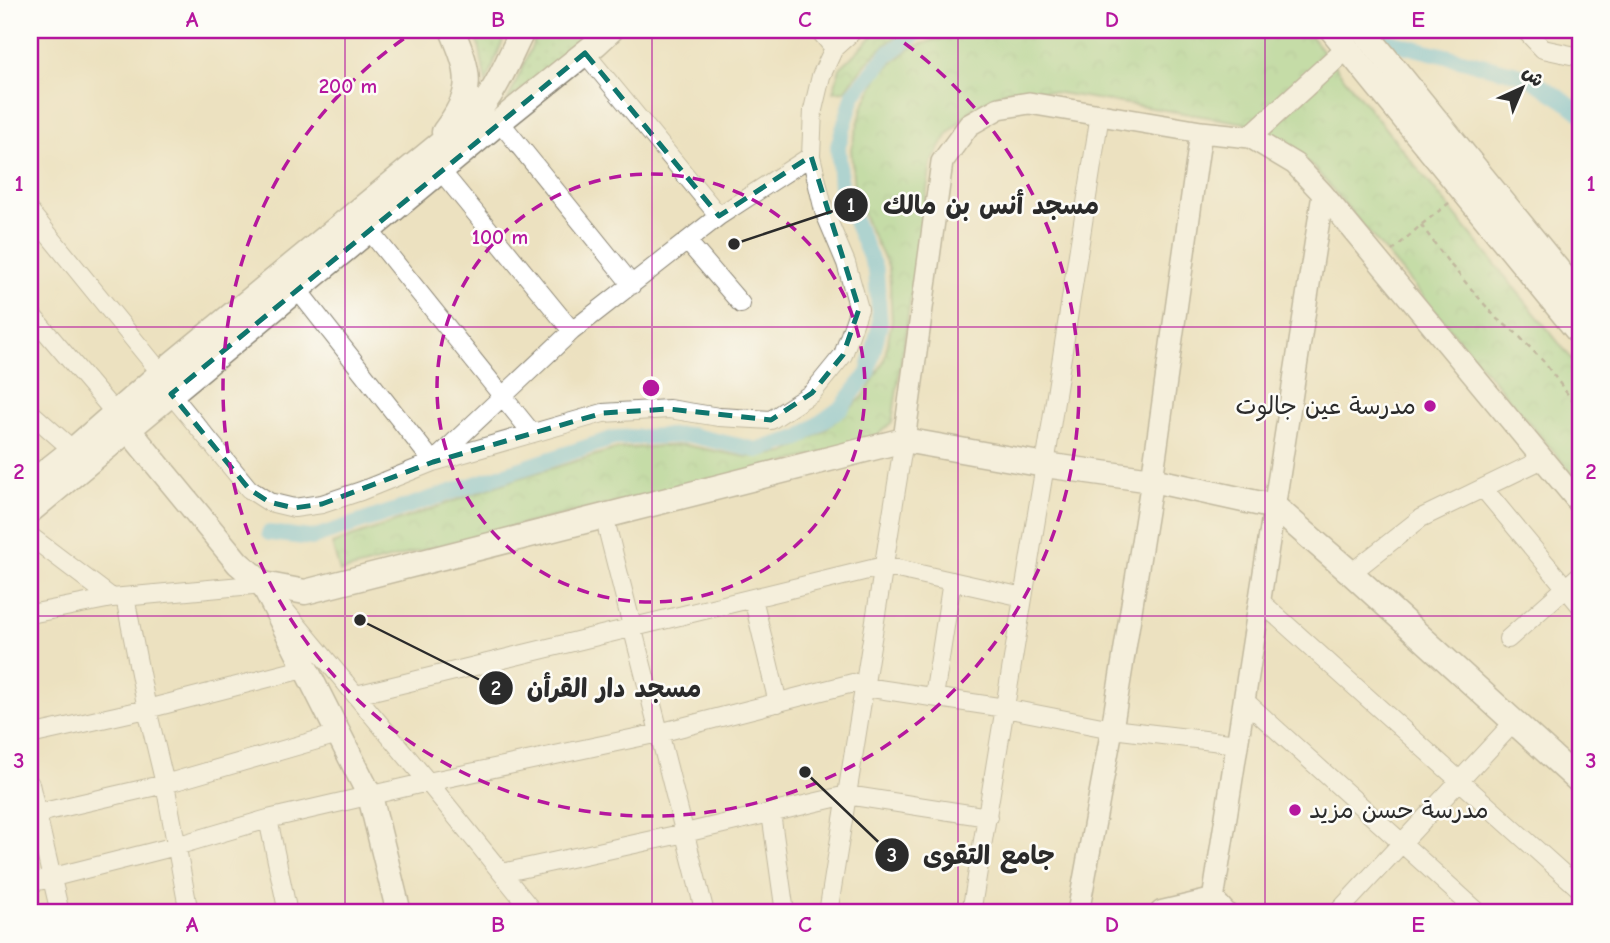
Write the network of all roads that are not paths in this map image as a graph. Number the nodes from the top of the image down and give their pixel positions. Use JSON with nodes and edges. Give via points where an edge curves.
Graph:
{"nodes":[{"id":1,"x":452,"y":30,"type":"edge"},
{"id":2,"x":523,"y":30,"type":"edge"},
{"id":3,"x":611,"y":30,"type":"edge"},
{"id":4,"x":819,"y":30,"type":"edge"},
{"id":5,"x":854,"y":30,"type":"edge"},
{"id":6,"x":1524,"y":30,"type":"edge"},
{"id":7,"x":1347,"y":39,"type":"edge"},
{"id":8,"x":835,"y":48,"type":"junction"},
{"id":9,"x":585,"y":53,"type":"junction"},
{"id":10,"x":1580,"y":57,"type":"edge"},
{"id":11,"x":1100,"y":114,"type":"junction"},
{"id":12,"x":500,"y":122,"type":"junction"},
{"id":13,"x":1200,"y":132,"type":"junction"},
{"id":14,"x":1250,"y":137,"type":"junction"},
{"id":15,"x":811,"y":156,"type":"junction"},
{"id":16,"x":435,"y":161,"type":"junction"},
{"id":17,"x":1323,"y":194,"type":"junction"},
{"id":18,"x":30,"y":212,"type":"edge"},
{"id":19,"x":719,"y":216,"type":"junction"},
{"id":20,"x":369,"y":230,"type":"junction"},
{"id":21,"x":687,"y":241,"type":"junction"},
{"id":22,"x":632,"y":285,"type":"junction"},
{"id":23,"x":297,"y":289,"type":"junction"},
{"id":24,"x":1580,"y":297,"type":"edge"},
{"id":25,"x":741,"y":304,"type":"dead end"},
{"id":26,"x":30,"y":313,"type":"edge"},
{"id":27,"x":572,"y":331,"type":"junction"},
{"id":28,"x":1580,"y":334,"type":"edge"},
{"id":29,"x":166,"y":383,"type":"junction"},
{"id":30,"x":502,"y":396,"type":"junction"},
{"id":31,"x":30,"y":412,"type":"edge"},
{"id":32,"x":122,"y":421,"type":"junction"},
{"id":33,"x":532,"y":433,"type":"junction"},
{"id":34,"x":904,"y":440,"type":"junction"},
{"id":35,"x":73,"y":450,"type":"junction"},
{"id":36,"x":1543,"y":459,"type":"junction"},
{"id":37,"x":433,"y":462,"type":"junction"},
{"id":38,"x":1045,"y":465,"type":"junction"},
{"id":39,"x":1152,"y":480,"type":"junction"},
{"id":40,"x":30,"y":484,"type":"edge"},
{"id":41,"x":1483,"y":488,"type":"junction"},
{"id":42,"x":1580,"y":504,"type":"edge"},
{"id":43,"x":1275,"y":507,"type":"junction"},
{"id":44,"x":30,"y":511,"type":"edge"},
{"id":45,"x":604,"y":516,"type":"junction"},
{"id":46,"x":30,"y":536,"type":"edge"},
{"id":47,"x":884,"y":566,"type":"junction"},
{"id":48,"x":1351,"y":573,"type":"junction"},
{"id":49,"x":1580,"y":575,"type":"edge"},
{"id":50,"x":952,"y":581,"type":"junction"},
{"id":51,"x":263,"y":584,"type":"junction"},
{"id":52,"x":1566,"y":587,"type":"junction"},
{"id":53,"x":1023,"y":597,"type":"junction"},
{"id":54,"x":119,"y":598,"type":"junction"},
{"id":55,"x":753,"y":598,"type":"junction"},
{"id":56,"x":1260,"y":601,"type":"junction"},
{"id":57,"x":1580,"y":605,"type":"edge"},
{"id":58,"x":30,"y":614,"type":"edge"},
{"id":59,"x":634,"y":627,"type":"junction"},
{"id":60,"x":1508,"y":639,"type":"dead end"},
{"id":61,"x":307,"y":668,"type":"junction"},
{"id":62,"x":865,"y":687,"type":"junction"},
{"id":63,"x":356,"y":695,"type":"junction"},
{"id":64,"x":934,"y":697,"type":"junction"},
{"id":65,"x":1245,"y":701,"type":"junction"},
{"id":66,"x":778,"y":703,"type":"junction"},
{"id":67,"x":1005,"y":708,"type":"junction"},
{"id":68,"x":147,"y":709,"type":"junction"},
{"id":69,"x":1514,"y":722,"type":"junction"},
{"id":70,"x":1112,"y":729,"type":"junction"},
{"id":71,"x":659,"y":733,"type":"junction"},
{"id":72,"x":338,"y":734,"type":"junction"},
{"id":73,"x":30,"y":735,"type":"edge"},
{"id":74,"x":1238,"y":744,"type":"junction"},
{"id":75,"x":1460,"y":780,"type":"junction"},
{"id":76,"x":428,"y":782,"type":"junction"},
{"id":77,"x":1580,"y":782,"type":"edge"},
{"id":78,"x":30,"y":784,"type":"edge"},
{"id":79,"x":165,"y":784,"type":"junction"},
{"id":80,"x":847,"y":795,"type":"junction"},
{"id":81,"x":370,"y":796,"type":"junction"},
{"id":82,"x":771,"y":813,"type":"junction"},
{"id":83,"x":33,"y":814,"type":"edge"},
{"id":84,"x":988,"y":817,"type":"junction"},
{"id":85,"x":268,"y":819,"type":"junction"},
{"id":86,"x":685,"y":834,"type":"junction"},
{"id":87,"x":1402,"y":843,"type":"junction"},
{"id":88,"x":176,"y":846,"type":"junction"},
{"id":89,"x":502,"y":873,"type":"junction"},
{"id":90,"x":52,"y":877,"type":"junction"},
{"id":91,"x":30,"y":883,"type":"edge"},
{"id":92,"x":1580,"y":890,"type":"edge"},
{"id":93,"x":1216,"y":909,"type":"edge"},
{"id":94,"x":1342,"y":911,"type":"edge"},
{"id":95,"x":60,"y":913,"type":"edge"},
{"id":96,"x":186,"y":913,"type":"edge"},
{"id":97,"x":288,"y":913,"type":"edge"},
{"id":98,"x":398,"y":913,"type":"edge"},
{"id":99,"x":534,"y":913,"type":"edge"},
{"id":100,"x":705,"y":913,"type":"edge"},
{"id":101,"x":785,"y":913,"type":"edge"},
{"id":102,"x":828,"y":913,"type":"edge"},
{"id":103,"x":971,"y":913,"type":"edge"},
{"id":104,"x":1078,"y":913,"type":"edge"},
{"id":105,"x":1162,"y":913,"type":"edge"},
{"id":106,"x":1479,"y":913,"type":"edge"}],
"edges":[{"from":1,"to":16,"type":"main road","via":[[468,84]]},
{"from":2,"to":16,"type":"main road","via":[[485,105]]},
{"from":3,"to":9,"type":"main road"},
{"from":4,"to":8,"type":"street"},
{"from":5,"to":8,"type":"street"},
{"from":6,"to":10,"type":"street","via":[[1543,50]]},
{"from":7,"to":14,"type":"street"},
{"from":7,"to":24,"type":"main road","via":[[1388,62]]},
{"from":7,"to":28,"type":"main road"},
{"from":8,"to":15,"type":"street","via":[[821,76],[813,110]]},
{"from":9,"to":12,"type":"main road"},
{"from":9,"to":19,"type":"street"},
{"from":11,"to":13,"type":"street"},
{"from":11,"to":34,"type":"street","via":[[1029,103],[999,108],[969,125],[942,162]]},
{"from":11,"to":38,"type":"street"},
{"from":12,"to":16,"type":"main road"},
{"from":12,"to":22,"type":"street"},
{"from":13,"to":14,"type":"street"},
{"from":13,"to":39,"type":"street"},
{"from":14,"to":17,"type":"street","via":[[1295,164]]},
{"from":15,"to":19,"type":"street"},
{"from":15,"to":33,"type":"street","via":[[824,211],[859,309],[843,355],[812,393],[771,420],[669,409],[603,413]]},
{"from":16,"to":20,"type":"main road"},
{"from":16,"to":27,"type":"street"},
{"from":16,"to":29,"type":"main road"},
{"from":17,"to":36,"type":"street"},
{"from":17,"to":43,"type":"street"},
{"from":18,"to":29,"type":"street"},
{"from":19,"to":21,"type":"street"},
{"from":20,"to":23,"type":"main road"},
{"from":20,"to":30,"type":"street"},
{"from":21,"to":22,"type":"street"},
{"from":21,"to":25,"type":"street"},
{"from":22,"to":27,"type":"street"},
{"from":23,"to":29,"type":"main road"},
{"from":23,"to":37,"type":"street"},
{"from":26,"to":32,"type":"street"},
{"from":27,"to":30,"type":"street"},
{"from":29,"to":32,"type":"main road"},
{"from":29,"to":37,"type":"street","via":[[250,489],[269,502],[294,508],[322,504]]},
{"from":30,"to":33,"type":"street"},
{"from":30,"to":37,"type":"street"},
{"from":31,"to":35,"type":"street"},
{"from":32,"to":35,"type":"main road"},
{"from":32,"to":44,"type":"main road"},
{"from":32,"to":51,"type":"main road","via":[[238,563]]},
{"from":33,"to":37,"type":"street"},
{"from":34,"to":38,"type":"main road"},
{"from":34,"to":45,"type":"main road"},
{"from":34,"to":47,"type":"street"},
{"from":35,"to":40,"type":"main road"},
{"from":36,"to":41,"type":"street"},
{"from":36,"to":42,"type":"street"},
{"from":38,"to":39,"type":"main road"},
{"from":38,"to":53,"type":"street"},
{"from":39,"to":43,"type":"main road"},
{"from":39,"to":70,"type":"street"},
{"from":41,"to":48,"type":"street","via":[[1421,518]]},
{"from":41,"to":52,"type":"street"},
{"from":43,"to":48,"type":"main road"},
{"from":43,"to":56,"type":"street"},
{"from":45,"to":51,"type":"main road","via":[[305,592]]},
{"from":45,"to":59,"type":"street"},
{"from":46,"to":54,"type":"street"},
{"from":47,"to":50,"type":"street"},
{"from":47,"to":55,"type":"street"},
{"from":47,"to":62,"type":"street"},
{"from":48,"to":69,"type":"main road"},
{"from":49,"to":52,"type":"street"},
{"from":50,"to":53,"type":"street"},
{"from":50,"to":64,"type":"street"},
{"from":51,"to":54,"type":"street"},
{"from":51,"to":61,"type":"main road"},
{"from":51,"to":63,"type":"street"},
{"from":52,"to":57,"type":"street"},
{"from":52,"to":60,"type":"street"},
{"from":53,"to":67,"type":"street"},
{"from":54,"to":58,"type":"street"},
{"from":54,"to":68,"type":"street"},
{"from":55,"to":59,"type":"street"},
{"from":55,"to":66,"type":"street"},
{"from":56,"to":65,"type":"street"},
{"from":56,"to":75,"type":"street"},
{"from":59,"to":63,"type":"street"},
{"from":59,"to":71,"type":"street"},
{"from":61,"to":68,"type":"street"},
{"from":61,"to":72,"type":"main road"},
{"from":62,"to":64,"type":"street"},
{"from":62,"to":66,"type":"street","via":[[853,683]]},
{"from":62,"to":80,"type":"street"},
{"from":63,"to":76,"type":"street"},
{"from":64,"to":67,"type":"street"},
{"from":65,"to":74,"type":"street"},
{"from":65,"to":87,"type":"street"},
{"from":66,"to":71,"type":"street"},
{"from":67,"to":70,"type":"street"},
{"from":67,"to":84,"type":"street"},
{"from":68,"to":73,"type":"street"},
{"from":68,"to":79,"type":"street"},
{"from":69,"to":75,"type":"street"},
{"from":69,"to":77,"type":"main road"},
{"from":70,"to":74,"type":"street"},
{"from":70,"to":104,"type":"street"},
{"from":71,"to":76,"type":"street"},
{"from":71,"to":86,"type":"street"},
{"from":72,"to":79,"type":"street"},
{"from":72,"to":81,"type":"main road"},
{"from":74,"to":93,"type":"street"},
{"from":75,"to":87,"type":"street"},
{"from":75,"to":92,"type":"street"},
{"from":76,"to":81,"type":"street"},
{"from":76,"to":89,"type":"street"},
{"from":78,"to":83,"type":"street"},
{"from":79,"to":83,"type":"street"},
{"from":79,"to":88,"type":"street"},
{"from":80,"to":82,"type":"street"},
{"from":80,"to":84,"type":"street"},
{"from":80,"to":102,"type":"street"},
{"from":81,"to":85,"type":"street"},
{"from":81,"to":98,"type":"main road"},
{"from":82,"to":86,"type":"street"},
{"from":82,"to":101,"type":"street"},
{"from":83,"to":90,"type":"street"},
{"from":84,"to":103,"type":"street"},
{"from":85,"to":88,"type":"street"},
{"from":85,"to":97,"type":"street"},
{"from":86,"to":89,"type":"street"},
{"from":86,"to":100,"type":"street"},
{"from":87,"to":94,"type":"street"},
{"from":87,"to":106,"type":"street"},
{"from":88,"to":90,"type":"street"},
{"from":88,"to":96,"type":"street"},
{"from":89,"to":99,"type":"street"},
{"from":90,"to":91,"type":"street"},
{"from":90,"to":95,"type":"street"},
{"from":93,"to":105,"type":"main road"}]}
